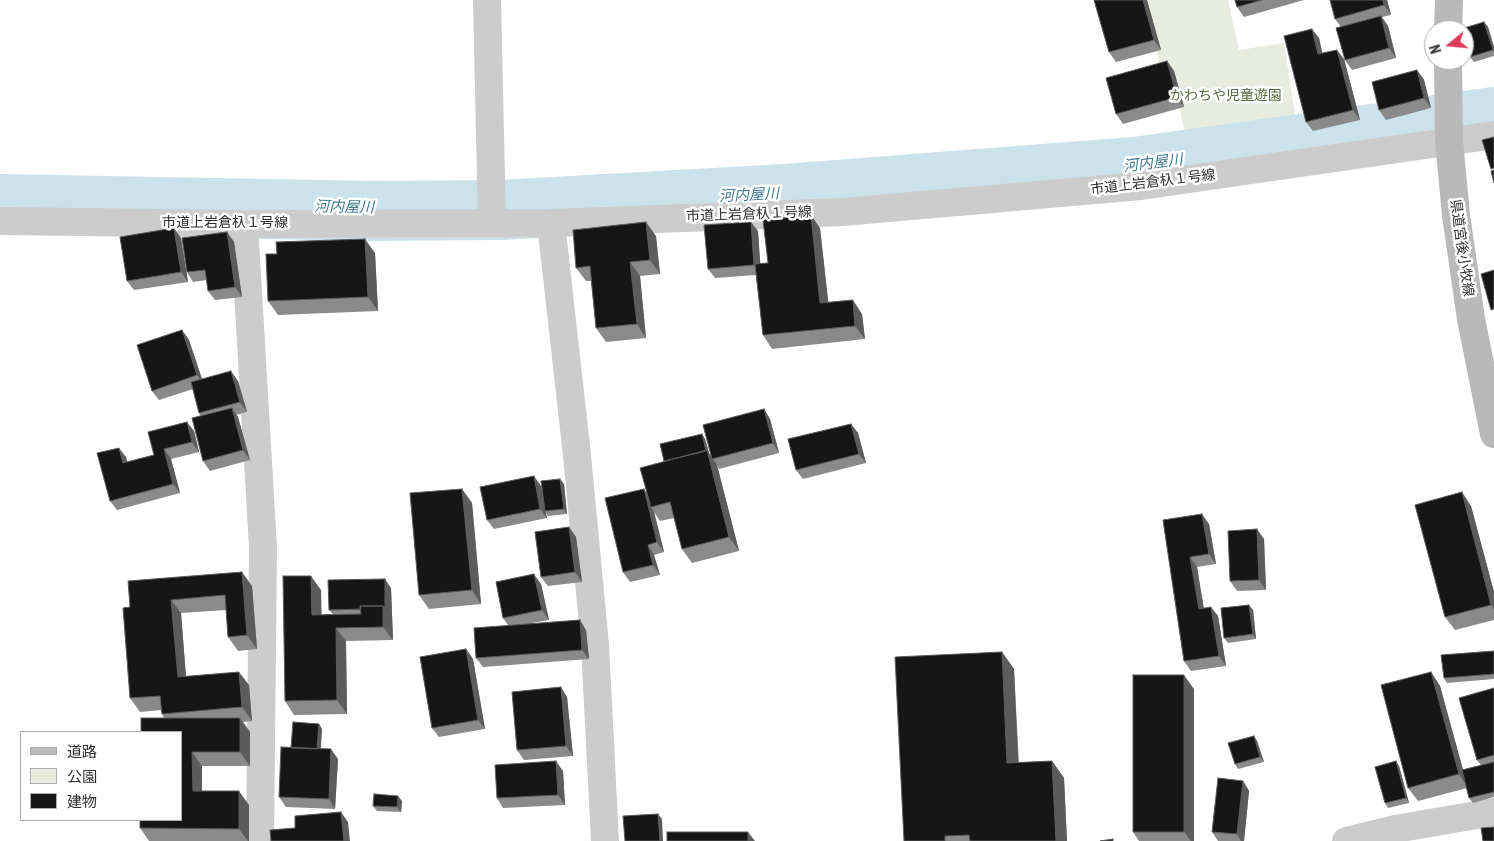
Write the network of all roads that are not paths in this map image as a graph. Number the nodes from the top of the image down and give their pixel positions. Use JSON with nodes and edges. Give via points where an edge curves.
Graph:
{"nodes":[{"id":1,"x":487,"y":0,"type":"edge"},
{"id":2,"x":1449,"y":0,"type":"edge"},
{"id":3,"x":1448,"y":20,"type":"edge"},
{"id":4,"x":1448,"y":70,"type":"edge"},
{"id":5,"x":1494,"y":135,"type":"edge"},
{"id":6,"x":1449,"y":141,"type":"junction"},
{"id":7,"x":0,"y":221,"type":"edge"},
{"id":8,"x":492,"y":222,"type":"junction"},
{"id":9,"x":551,"y":222,"type":"junction"},
{"id":10,"x":244,"y":224,"type":"junction"},
{"id":11,"x":1494,"y":434,"type":"edge"},
{"id":12,"x":1494,"y":812,"type":"edge"},
{"id":13,"x":260,"y":841,"type":"edge"},
{"id":14,"x":605,"y":841,"type":"edge"},
{"id":15,"x":1346,"y":841,"type":"edge"}],
"edges":[{"from":1,"to":8,"type":"street"},
{"from":2,"to":3,"type":"main road"},
{"from":4,"to":6,"type":"main road","name":"県道宮後小牧線"},
{"from":5,"to":6,"type":"street","name":"市道上岩倉杁１号線"},
{"from":6,"to":9,"type":"street","name":"市道上岩倉杁１号線","via":[[1141,186],[843,212]]},
{"from":6,"to":11,"type":"main road","name":"県道宮後小牧線","via":[[1466,288]]},
{"from":7,"to":10,"type":"street","name":"市道上岩倉杁１号線"},
{"from":8,"to":9,"type":"street","name":"市道上岩倉杁１号線"},
{"from":8,"to":10,"type":"street","name":"市道上岩倉杁１号線"},
{"from":9,"to":14,"type":"street","via":[[595,645]]},
{"from":10,"to":13,"type":"street","via":[[263,547]]},
{"from":12,"to":15,"type":"street"}]}
